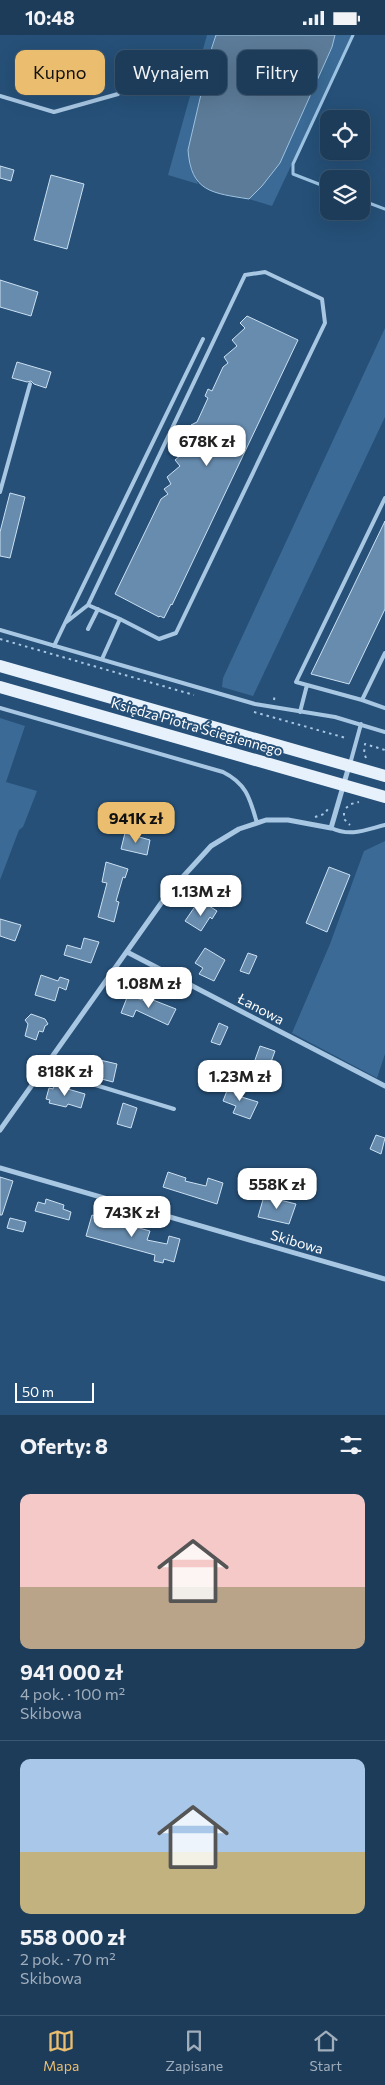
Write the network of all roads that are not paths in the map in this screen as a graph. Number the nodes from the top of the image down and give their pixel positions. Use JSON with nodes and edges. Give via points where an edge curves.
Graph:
{"nodes":[{"id":1,"x":115,"y":94,"type":"edge"},
{"id":2,"x":0,"y":96,"type":"edge"},
{"id":3,"x":203,"y":339,"type":"dead end"},
{"id":4,"x":30,"y":384,"type":"dead end"},
{"id":5,"x":0,"y":492,"type":"edge"},
{"id":6,"x":385,"y":498,"type":"edge"},
{"id":7,"x":88,"y":605,"type":"junction"},
{"id":8,"x":98,"y":609,"type":"junction"},
{"id":9,"x":120,"y":619,"type":"junction"},
{"id":10,"x":65,"y":623,"type":"junction"},
{"id":11,"x":88,"y":629,"type":"dead end"},
{"id":12,"x":0,"y":630,"type":"edge"},
{"id":13,"x":54,"y":646,"type":"junction"},
{"id":14,"x":385,"y":653,"type":"edge"},
{"id":15,"x":102,"y":659,"type":"junction"},
{"id":16,"x":0,"y":666,"type":"edge"},
{"id":17,"x":307,"y":685,"type":"junction"},
{"id":18,"x":0,"y":687,"type":"edge"},
{"id":19,"x":362,"y":699,"type":"junction"},
{"id":20,"x":0,"y":708,"type":"edge"},
{"id":21,"x":385,"y":708,"type":"edge"},
{"id":22,"x":300,"y":712,"type":"junction"},
{"id":23,"x":361,"y":724,"type":"junction"},
{"id":24,"x":385,"y":732,"type":"edge"},
{"id":25,"x":349,"y":766,"type":"junction"},
{"id":26,"x":385,"y":776,"type":"edge"},
{"id":27,"x":343,"y":785,"type":"junction"},
{"id":28,"x":385,"y":797,"type":"edge"},
{"id":29,"x":257,"y":823,"type":"junction"},
{"id":30,"x":385,"y":825,"type":"edge"},
{"id":31,"x":330,"y":828,"type":"junction"},
{"id":32,"x":127,"y":952,"type":"junction"},
{"id":33,"x":43,"y":1069,"type":"junction"},
{"id":34,"x":385,"y":1086,"type":"edge"},
{"id":35,"x":174,"y":1109,"type":"dead end"},
{"id":36,"x":0,"y":1130,"type":"edge"},
{"id":37,"x":0,"y":1168,"type":"edge"},
{"id":38,"x":385,"y":1279,"type":"edge"}],
"edges":[{"from":1,"to":2,"type":"lane","via":[[54,111]]},
{"from":3,"to":10,"type":"lane"},
{"from":4,"to":5,"type":"lane"},
{"from":6,"to":17,"type":"lane","via":[[296,682]]},
{"from":7,"to":8,"type":"lane"},
{"from":7,"to":9,"type":"lane","via":[[245,275],[265,272],[322,299],[325,323],[176,633],[159,639]]},
{"from":7,"to":10,"type":"lane"},
{"from":8,"to":9,"type":"lane"},
{"from":8,"to":11,"type":"lane"},
{"from":9,"to":15,"type":"lane"},
{"from":10,"to":13,"type":"lane"},
{"from":12,"to":13,"type":"lane"},
{"from":13,"to":15,"type":"lane"},
{"from":14,"to":19,"type":"lane"},
{"from":15,"to":22,"type":"lane","via":[[256,704]]},
{"from":16,"to":25,"type":"main road","name":"Księdza Piotra Ściegiennego"},
{"from":17,"to":19,"type":"lane"},
{"from":17,"to":22,"type":"lane"},
{"from":18,"to":27,"type":"main road","name":"Księdza Piotra Ściegiennego"},
{"from":19,"to":21,"type":"lane"},
{"from":20,"to":29,"type":"lane","via":[[223,772],[244,788]]},
{"from":22,"to":23,"type":"lane"},
{"from":23,"to":24,"type":"lane"},
{"from":23,"to":25,"type":"lane"},
{"from":25,"to":26,"type":"main road","name":"Księdza Piotra Ściegiennego"},
{"from":25,"to":27,"type":"street"},
{"from":27,"to":28,"type":"main road","name":"Księdza Piotra Ściegiennego"},
{"from":27,"to":31,"type":"street"},
{"from":29,"to":31,"type":"street","via":[[288,820]]},
{"from":29,"to":32,"type":"street","via":[[226,835],[211,846],[169,892]]},
{"from":30,"to":31,"type":"lane","via":[[353,833]]},
{"from":32,"to":33,"type":"street"},
{"from":32,"to":34,"type":"street","name":"Łanowa"},
{"from":33,"to":35,"type":"lane"},
{"from":33,"to":36,"type":"street"},
{"from":37,"to":38,"type":"street","name":"Skibowa"}]}
